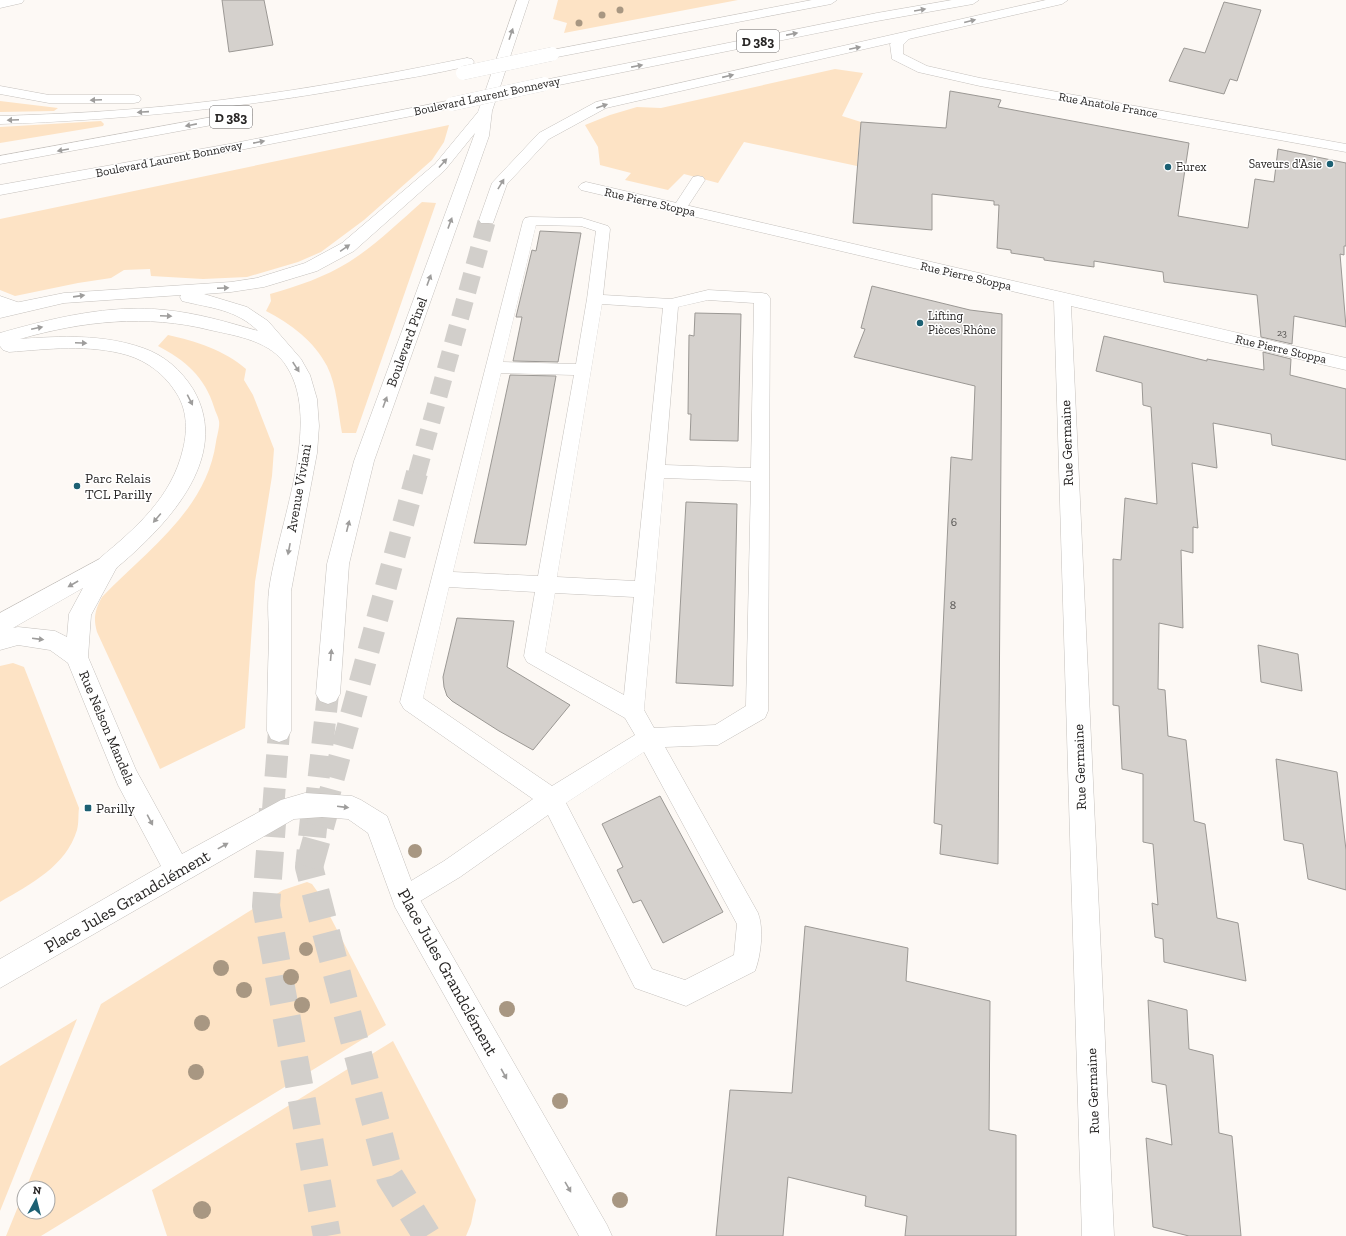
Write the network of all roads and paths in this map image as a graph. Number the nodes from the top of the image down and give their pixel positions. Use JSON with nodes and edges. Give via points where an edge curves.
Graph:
{"nodes":[{"id":1,"x":18,"y":0,"type":"edge"},
{"id":2,"x":523,"y":0,"type":"edge"},
{"id":3,"x":831,"y":0,"type":"edge"},
{"id":4,"x":973,"y":0,"type":"edge"},
{"id":5,"x":1062,"y":0,"type":"edge"},
{"id":6,"x":0,"y":4,"type":"edge"},
{"id":7,"x":905,"y":37,"type":"junction"},
{"id":8,"x":465,"y":67,"type":"junction"},
{"id":9,"x":400,"y":75,"type":"junction"},
{"id":10,"x":0,"y":90,"type":"edge"},
{"id":11,"x":485,"y":111,"type":"junction"},
{"id":12,"x":0,"y":120,"type":"edge"},
{"id":13,"x":1346,"y":148,"type":"edge"},
{"id":14,"x":0,"y":160,"type":"edge"},
{"id":15,"x":83,"y":176,"type":"junction"},
{"id":16,"x":698,"y":180,"type":"dead end"},
{"id":17,"x":586,"y":188,"type":"dead end"},
{"id":18,"x":0,"y":190,"type":"edge"},
{"id":19,"x":0,"y":204,"type":"edge"},
{"id":20,"x":679,"y":209,"type":"junction"},
{"id":21,"x":487,"y":220,"type":"tunnel mouth"},
{"id":22,"x":149,"y":292,"type":"junction"},
{"id":23,"x":1062,"y":298,"type":"junction"},
{"id":24,"x":595,"y":299,"type":"junction"},
{"id":25,"x":0,"y":301,"type":"edge"},
{"id":26,"x":671,"y":304,"type":"junction"},
{"id":27,"x":17,"y":308,"type":"junction"},
{"id":28,"x":0,"y":312,"type":"edge"},
{"id":29,"x":0,"y":339,"type":"edge"},
{"id":30,"x":0,"y":347,"type":"edge"},
{"id":31,"x":281,"y":348,"type":"junction"},
{"id":32,"x":1346,"y":364,"type":"edge"},
{"id":33,"x":494,"y":367,"type":"junction"},
{"id":34,"x":583,"y":370,"type":"junction"},
{"id":35,"x":655,"y":471,"type":"junction"},
{"id":36,"x":760,"y":475,"type":"junction"},
{"id":37,"x":107,"y":564,"type":"junction"},
{"id":38,"x":441,"y":579,"type":"junction"},
{"id":39,"x":546,"y":584,"type":"junction"},
{"id":40,"x":644,"y":589,"type":"junction"},
{"id":41,"x":0,"y":624,"type":"edge"},
{"id":42,"x":0,"y":640,"type":"edge"},
{"id":43,"x":77,"y":656,"type":"junction"},
{"id":44,"x":328,"y":694,"type":"tunnel mouth"},
{"id":45,"x":633,"y":711,"type":"junction"},
{"id":46,"x":279,"y":731,"type":"tunnel mouth"},
{"id":47,"x":648,"y":738,"type":"junction"},
{"id":48,"x":552,"y":798,"type":"junction"},
{"id":49,"x":177,"y":871,"type":"junction"},
{"id":50,"x":404,"y":898,"type":"junction"},
{"id":51,"x":0,"y":974,"type":"edge"},
{"id":52,"x":596,"y":1236,"type":"edge"},
{"id":53,"x":1098,"y":1236,"type":"edge"}],
"edges":[{"from":1,"to":6,"type":"main road"},
{"from":11,"to":2,"type":"main road","name":"Boulevard Pinel","one_way":true},
{"from":3,"to":8,"type":"main road","name":"Boulevard Laurent Bonnevay","number":"D 383","bridge":true},
{"from":15,"to":4,"type":"main road","name":"Boulevard Laurent Bonnevay","number":"D 383","one_way":true,"bridge":true},
{"from":7,"to":5,"type":"main road","one_way":true},
{"from":7,"to":13,"type":"main road","name":"Rue Anatole France","via":[[896,44],[897,56],[923,69],[980,82]]},
{"from":21,"to":7,"type":"main road","one_way":true,"via":[[500,183],[544,136],[601,105]]},
{"from":8,"to":9,"type":"main road"},
{"from":8,"to":14,"type":"main road","name":"Boulevard Laurent Bonnevay","number":"D 383","one_way":true,"via":[[83,146]]},
{"from":9,"to":10,"type":"main road","one_way":true,"via":[[286,88],[149,99],[41,98]]},
{"from":9,"to":12,"type":"main road","one_way":true,"via":[[214,105],[78,117]]},
{"from":22,"to":11,"type":"main road","one_way":true,"via":[[258,283],[297,272],[336,254],[368,230],[440,167]]},
{"from":44,"to":11,"type":"main road","name":"Boulevard Pinel","one_way":true,"via":[[338,564],[364,461],[482,136]]},
{"from":15,"to":18,"type":"main road","name":"Boulevard Laurent Bonnevay","number":"D 383"},
{"from":15,"to":19,"type":"main road"},
{"from":16,"to":20,"type":"lane"},
{"from":17,"to":20,"type":"main road","name":"Rue Pierre Stoppa"},
{"from":20,"to":23,"type":"main road","name":"Rue Pierre Stoppa"},
{"from":27,"to":22,"type":"main road","one_way":true,"via":[[92,295]]},
{"from":22,"to":31,"type":"main road","name":"Avenue Viviani","via":[[205,300],[242,311],[265,326]]},
{"from":23,"to":32,"type":"main road","name":"Rue Pierre Stoppa"},
{"from":23,"to":53,"type":"main road","name":"Rue Germaine"},
{"from":24,"to":26,"type":"lane"},
{"from":24,"to":33,"type":"lane","via":[[603,229],[582,222],[530,221]]},
{"from":24,"to":34,"type":"lane"},
{"from":25,"to":27,"type":"lane"},
{"from":26,"to":35,"type":"lane"},
{"from":26,"to":36,"type":"lane","via":[[708,295],[762,298]]},
{"from":27,"to":28,"type":"main road"},
{"from":29,"to":31,"type":"main road","one_way":true,"via":[[28,330],[94,317],[157,315],[189,318],[213,324]]},
{"from":30,"to":37,"type":"main road","one_way":true,"via":[[84,343],[126,349],[149,358],[173,374],[192,402],[196,436],[192,458],[179,489],[153,523]]},
{"from":31,"to":46,"type":"main road","name":"Avenue Viviani","one_way":true,"via":[[300,374],[306,393],[309,418],[308,451],[280,590]]},
{"from":33,"to":34,"type":"lane"},
{"from":33,"to":38,"type":"lane"},
{"from":34,"to":39,"type":"lane"},
{"from":35,"to":36,"type":"lane"},
{"from":35,"to":40,"type":"lane"},
{"from":36,"to":47,"type":"lane","via":[[757,711],[718,735]]},
{"from":37,"to":41,"type":"main road","one_way":true},
{"from":37,"to":43,"type":"main road","via":[[80,614]]},
{"from":38,"to":39,"type":"lane"},
{"from":38,"to":48,"type":"lane","via":[[410,702]]},
{"from":39,"to":40,"type":"lane"},
{"from":39,"to":45,"type":"lane","via":[[534,656]]},
{"from":40,"to":45,"type":"lane"},
{"from":42,"to":43,"type":"main road","name":"Rue Nelson Mandela","one_way":true,"via":[[18,636],[55,641]]},
{"from":43,"to":49,"type":"main road","name":"Rue Nelson Mandela","one_way":true,"via":[[128,777]]},
{"from":45,"to":47,"type":"lane"},
{"from":47,"to":48,"type":"lane"},
{"from":47,"to":48,"type":"lane","via":[[749,922],[746,962],[686,993],[644,979]]},
{"from":48,"to":50,"type":"lane","via":[[452,869]]},
{"from":49,"to":50,"type":"main road","name":"Place Jules Grandclément","one_way":true,"via":[[290,808],[305,805],[352,808],[378,825]]},
{"from":49,"to":51,"type":"main road","name":"Place Jules Grandclément"},
{"from":50,"to":52,"type":"main road","name":"Place Jules Grandclément","one_way":true}]}
